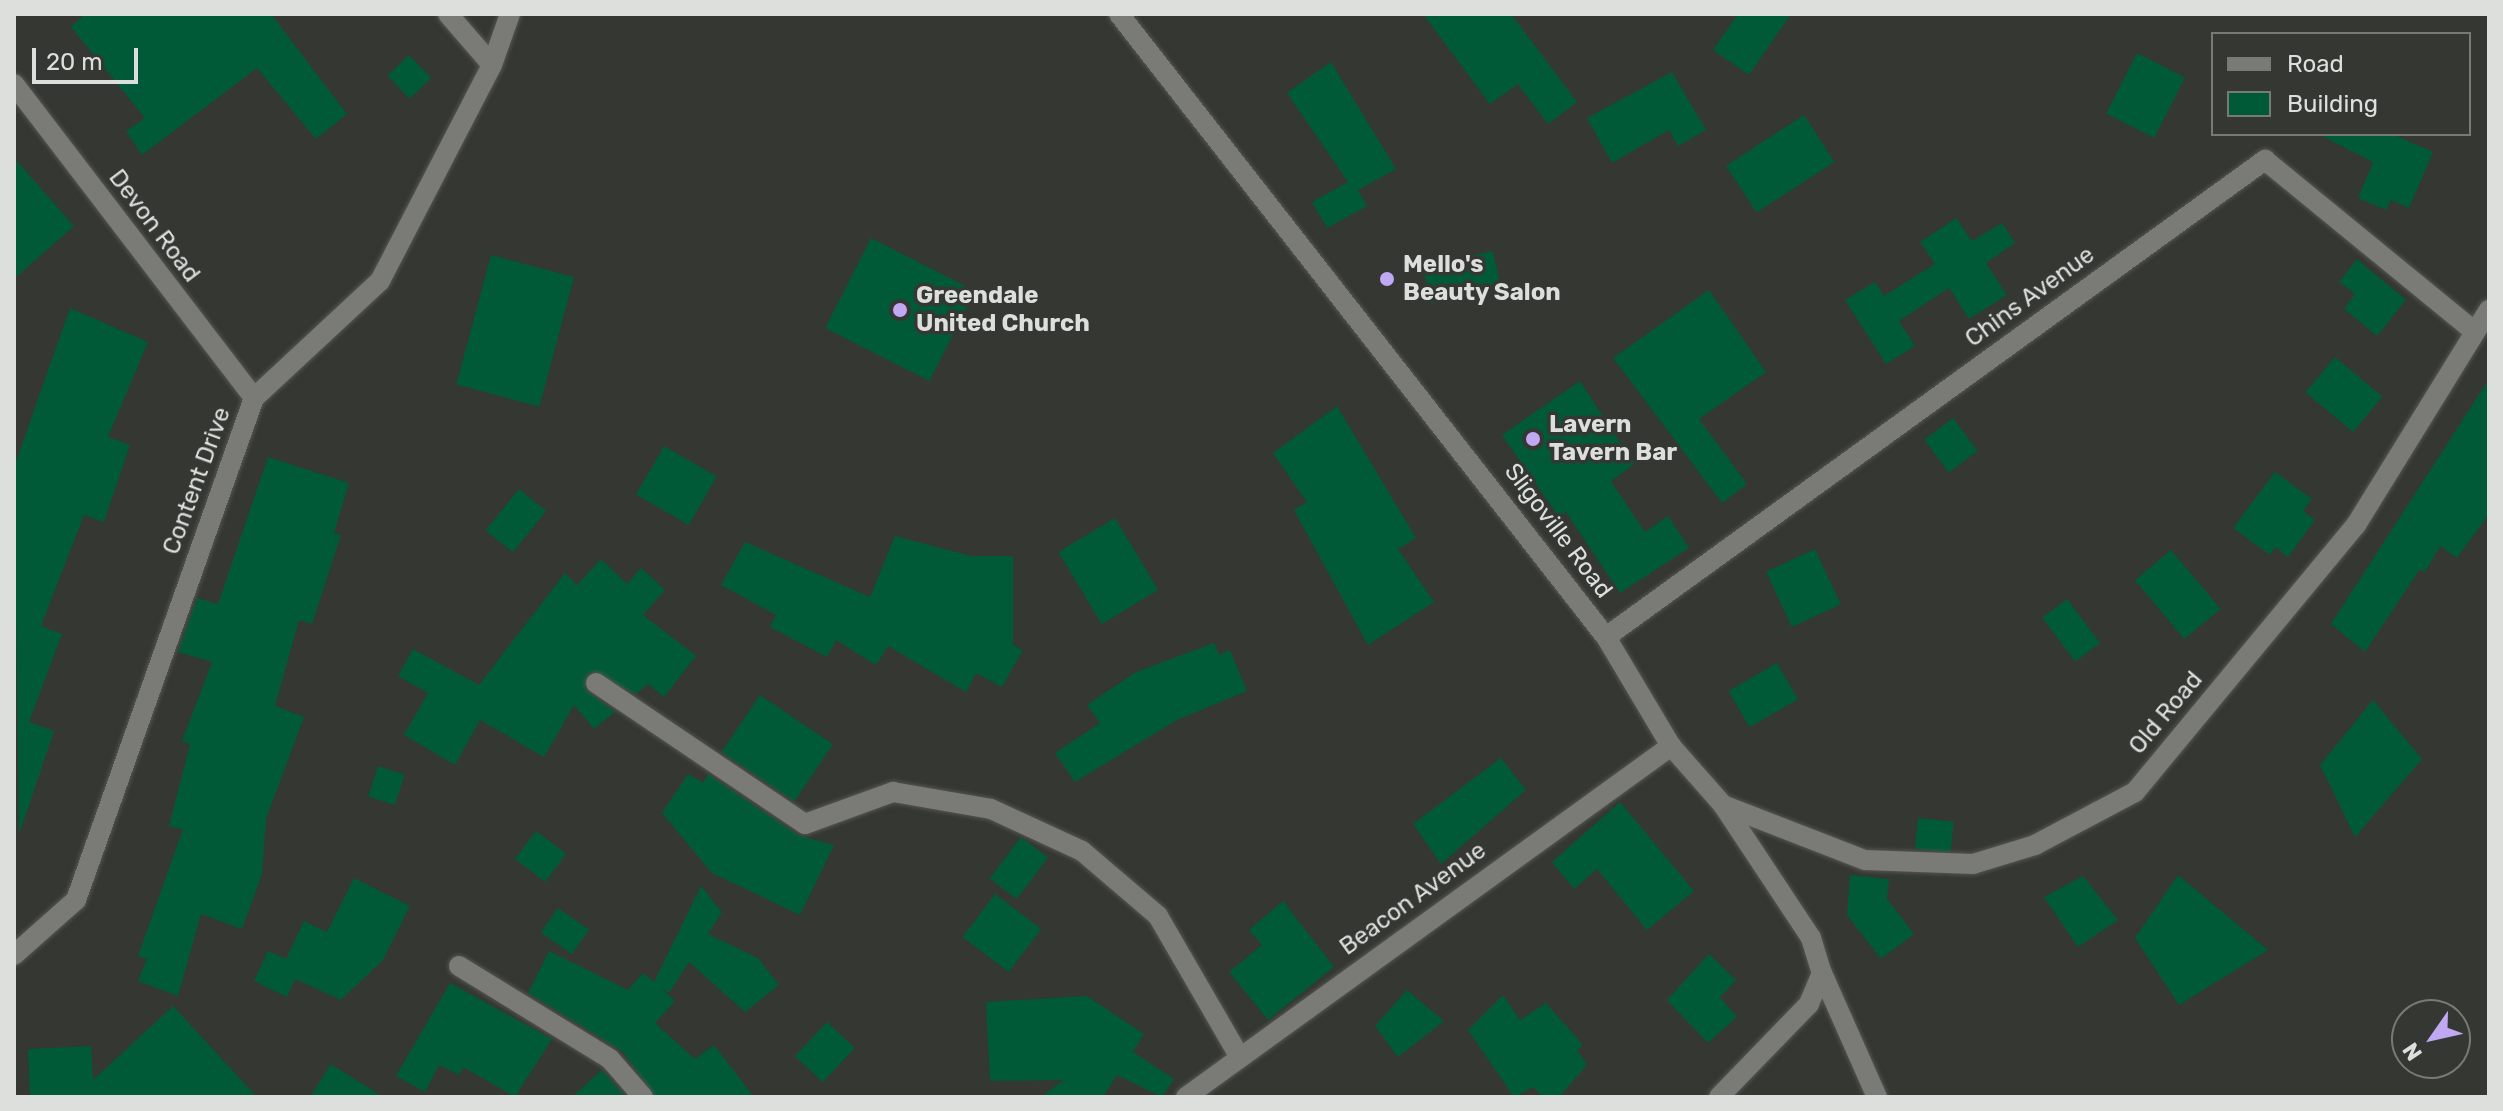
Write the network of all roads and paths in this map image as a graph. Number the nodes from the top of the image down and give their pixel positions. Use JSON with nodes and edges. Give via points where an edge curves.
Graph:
{"nodes":[{"id":1,"x":448,"y":14,"type":"edge"},
{"id":2,"x":510,"y":14,"type":"edge"},
{"id":3,"x":1119,"y":14,"type":"edge"},
{"id":4,"x":492,"y":65,"type":"junction"},
{"id":5,"x":15,"y":86,"type":"edge"},
{"id":6,"x":2489,"y":310,"type":"edge"},
{"id":7,"x":2475,"y":332,"type":"junction"},
{"id":8,"x":254,"y":398,"type":"junction"},
{"id":9,"x":1606,"y":637,"type":"junction"},
{"id":10,"x":596,"y":683,"type":"dead end"},
{"id":11,"x":1671,"y":746,"type":"junction"},
{"id":12,"x":1723,"y":805,"type":"junction"},
{"id":13,"x":14,"y":955,"type":"edge"},
{"id":14,"x":459,"y":966,"type":"dead end"},
{"id":15,"x":1822,"y":973,"type":"junction"},
{"id":16,"x":1239,"y":1056,"type":"junction"},
{"id":17,"x":643,"y":1097,"type":"edge"},
{"id":18,"x":1186,"y":1097,"type":"edge"},
{"id":19,"x":1719,"y":1097,"type":"edge"},
{"id":20,"x":1877,"y":1097,"type":"edge"}],
"edges":[{"from":1,"to":4,"type":"street"},
{"from":2,"to":4,"type":"street","name":"Content Drive"},
{"from":3,"to":9,"type":"street","name":"Sligoville Road"},
{"from":4,"to":8,"type":"street","name":"Content Drive","via":[[380,281]]},
{"from":5,"to":8,"type":"street","name":"Devon Road"},
{"from":6,"to":7,"type":"street","name":"Old Road"},
{"from":7,"to":9,"type":"street","name":"Chins Avenue","via":[[2265,160]]},
{"from":7,"to":12,"type":"street","name":"Old Road","via":[[2356,525],[2135,792],[2035,845],[1973,864],[1865,860]]},
{"from":8,"to":13,"type":"street","name":"Content Drive","via":[[76,900]]},
{"from":9,"to":11,"type":"street","name":"Sligoville Road"},
{"from":10,"to":16,"type":"street","via":[[805,824],[893,792],[991,809],[1082,851],[1158,916]]},
{"from":11,"to":12,"type":"street","name":"Sligoville Road"},
{"from":11,"to":16,"type":"street","name":"Beacon Avenue"},
{"from":12,"to":15,"type":"street","name":"Sligoville Road","via":[[1811,938]]},
{"from":14,"to":17,"type":"street","via":[[610,1059]]},
{"from":15,"to":19,"type":"street","via":[[1809,1004]]},
{"from":15,"to":20,"type":"street","name":"Sligoville Road"},
{"from":16,"to":18,"type":"street","name":"Beacon Avenue"}]}
